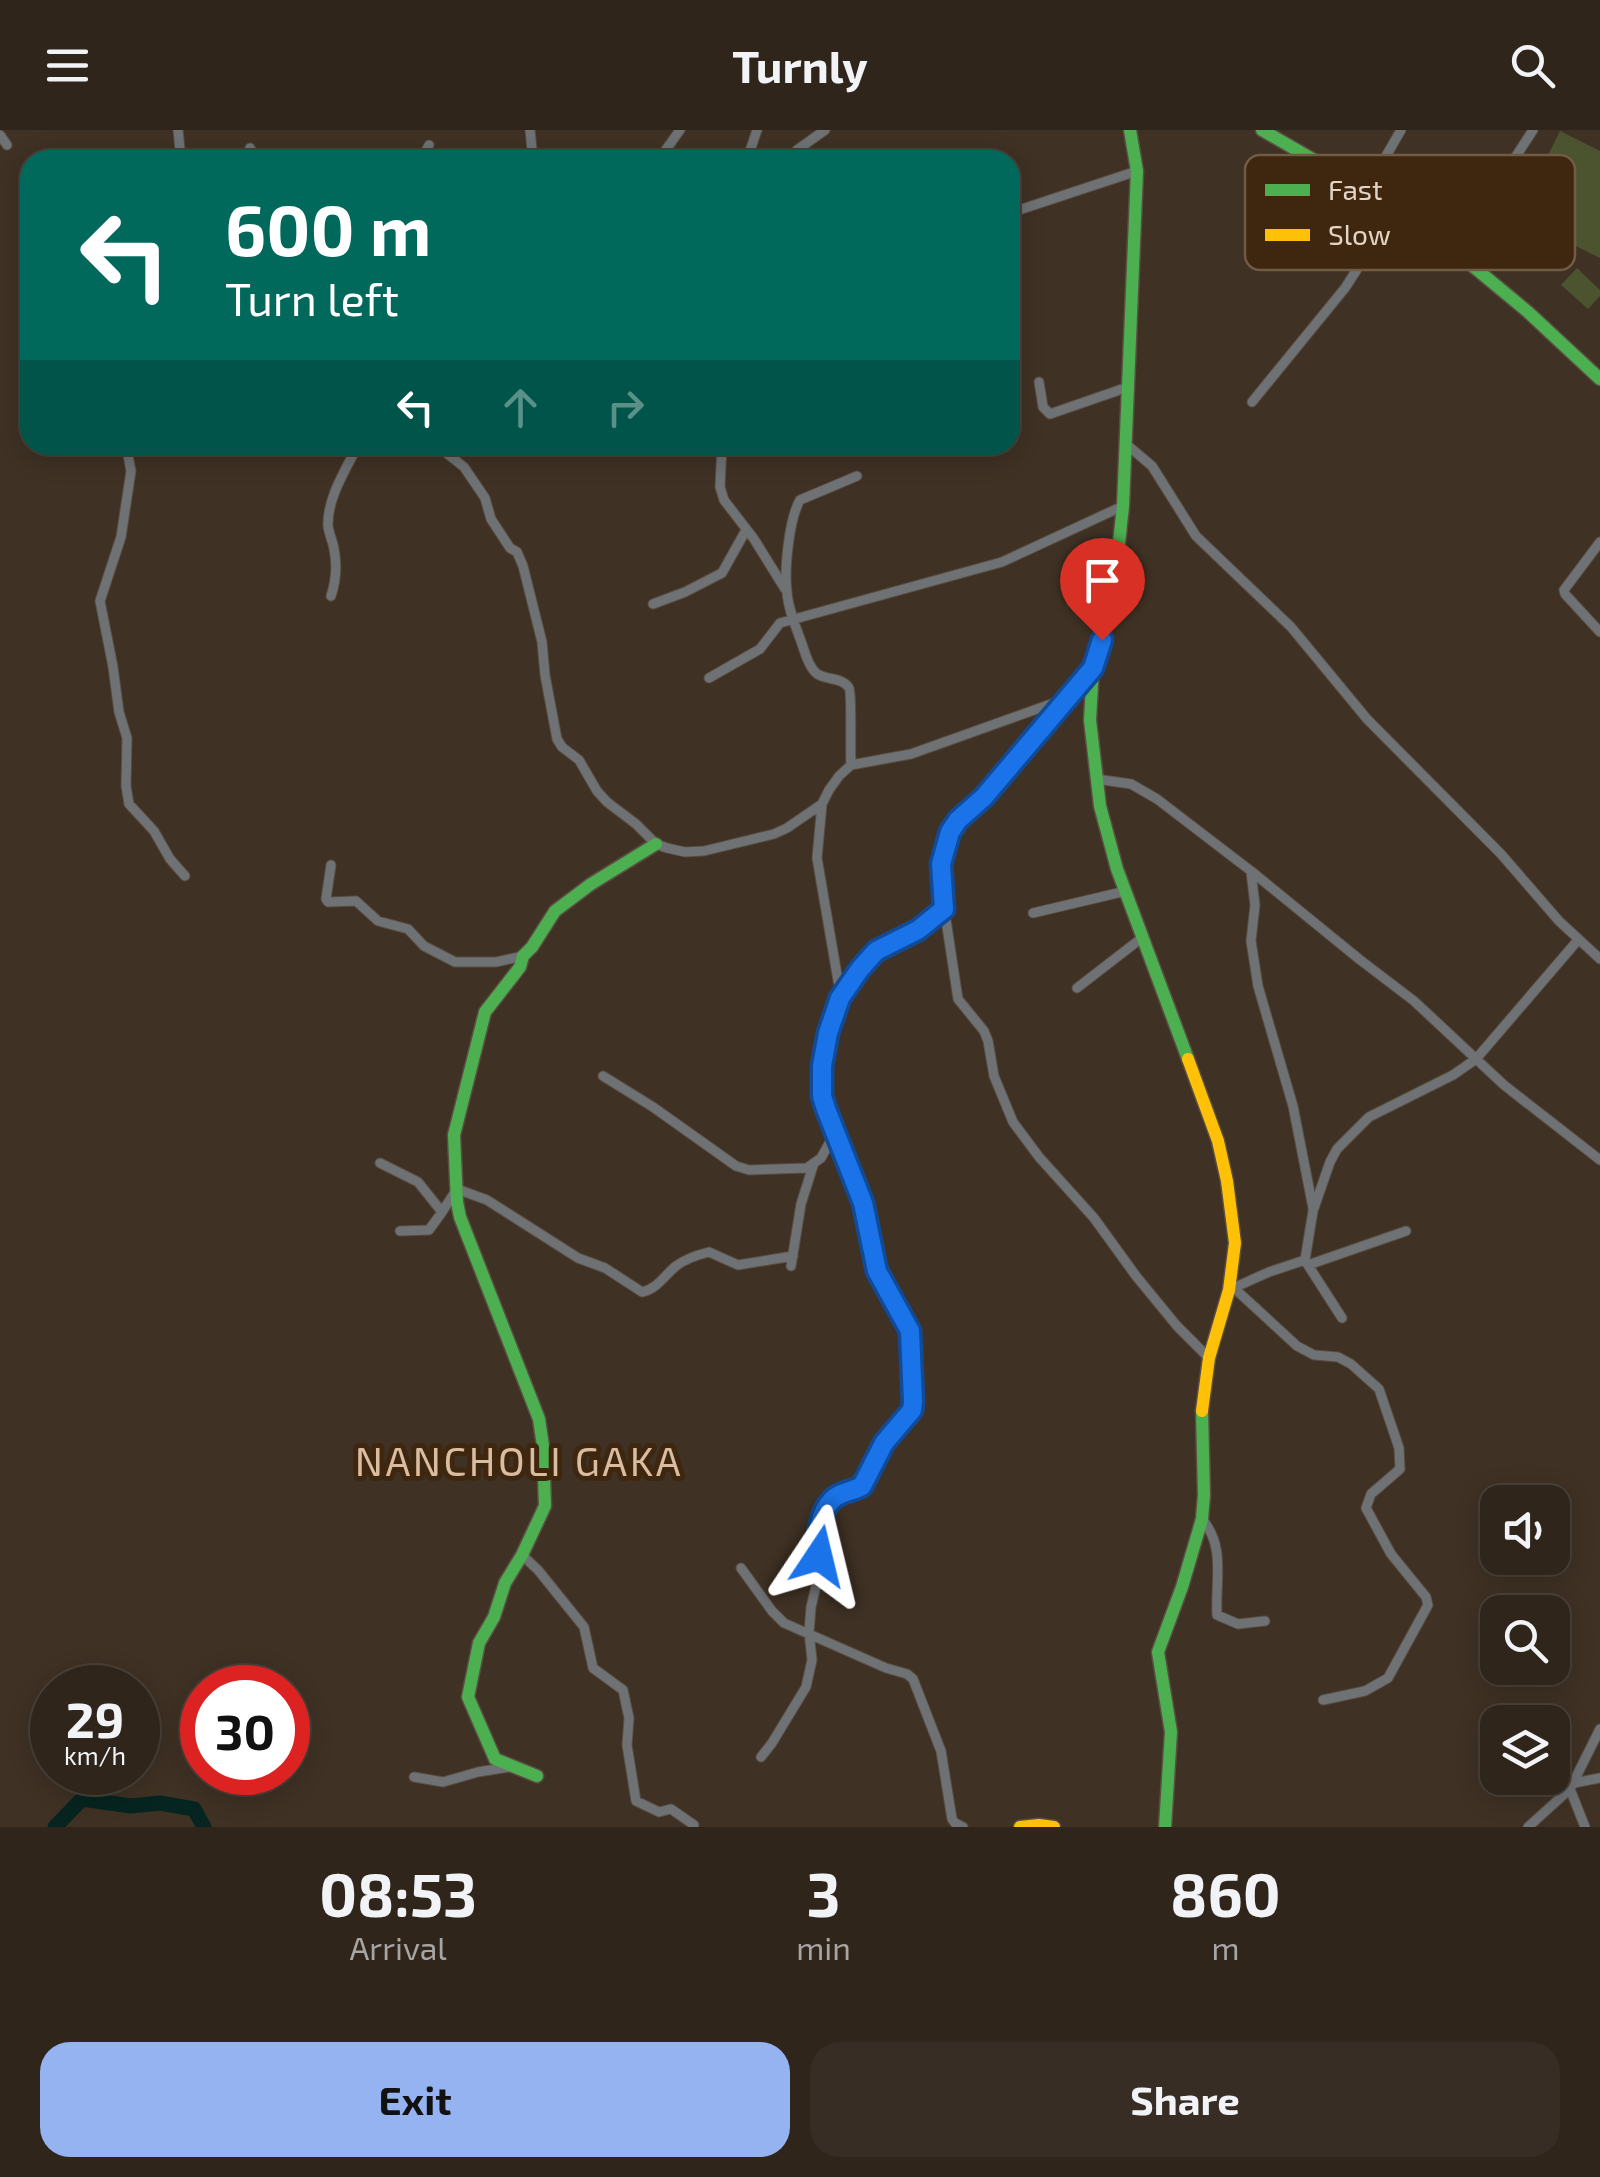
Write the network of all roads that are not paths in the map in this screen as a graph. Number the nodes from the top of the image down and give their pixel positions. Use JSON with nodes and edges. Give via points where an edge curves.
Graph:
{"nodes":[{"id":1,"x":825,"y":130,"type":"edge"},
{"id":2,"x":1130,"y":130,"type":"edge"},
{"id":3,"x":1401,"y":130,"type":"edge"},
{"id":4,"x":1534,"y":130,"type":"edge"},
{"id":5,"x":1270,"y":132,"type":"edge"},
{"id":6,"x":0,"y":135,"type":"edge"},
{"id":7,"x":7,"y":146,"type":"dead end"},
{"id":8,"x":428,"y":146,"type":"dead end"},
{"id":9,"x":426,"y":150,"type":"edge"},
{"id":10,"x":797,"y":150,"type":"edge"},
{"id":11,"x":1309,"y":155,"type":"edge"},
{"id":12,"x":1387,"y":155,"type":"edge"},
{"id":13,"x":1518,"y":155,"type":"edge"},
{"id":14,"x":1138,"y":171,"type":"junction"},
{"id":15,"x":1020,"y":209,"type":"edge"},
{"id":16,"x":1354,"y":270,"type":"edge"},
{"id":17,"x":1479,"y":270,"type":"edge"},
{"id":18,"x":1600,"y":379,"type":"edge"},
{"id":19,"x":1039,"y":382,"type":"dead end"},
{"id":20,"x":1128,"y":387,"type":"junction"},
{"id":21,"x":1252,"y":402,"type":"dead end"},
{"id":22,"x":1126,"y":444,"type":"junction"},
{"id":23,"x":128,"y":455,"type":"edge"},
{"id":24,"x":353,"y":455,"type":"edge"},
{"id":25,"x":448,"y":455,"type":"edge"},
{"id":26,"x":722,"y":455,"type":"edge"},
{"id":27,"x":856,"y":476,"type":"dead end"},
{"id":28,"x":1124,"y":506,"type":"junction"},
{"id":29,"x":746,"y":530,"type":"junction"},
{"id":30,"x":1600,"y":542,"type":"edge"},
{"id":31,"x":786,"y":591,"type":"junction"},
{"id":32,"x":331,"y":596,"type":"dead end"},
{"id":33,"x":653,"y":604,"type":"dead end"},
{"id":34,"x":794,"y":620,"type":"junction"},
{"id":35,"x":1600,"y":632,"type":"edge"},
{"id":36,"x":1093,"y":668,"type":"junction"},
{"id":37,"x":709,"y":678,"type":"dead end"},
{"id":38,"x":1065,"y":699,"type":"junction"},
{"id":39,"x":851,"y":765,"type":"junction"},
{"id":40,"x":1095,"y":779,"type":"junction"},
{"id":41,"x":822,"y":804,"type":"junction"},
{"id":42,"x":656,"y":844,"type":"junction"},
{"id":43,"x":331,"y":865,"type":"dead end"},
{"id":44,"x":1251,"y":871,"type":"junction"},
{"id":45,"x":184,"y":876,"type":"dead end"},
{"id":46,"x":1126,"y":891,"type":"junction"},
{"id":47,"x":944,"y":909,"type":"junction"},
{"id":48,"x":1033,"y":912,"type":"dead end"},
{"id":49,"x":1143,"y":937,"type":"junction"},
{"id":50,"x":1578,"y":940,"type":"junction"},
{"id":51,"x":523,"y":956,"type":"junction"},
{"id":52,"x":1600,"y":959,"type":"edge"},
{"id":53,"x":1077,"y":988,"type":"dead end"},
{"id":54,"x":840,"y":998,"type":"junction"},
{"id":55,"x":1476,"y":1059,"type":"junction"},
{"id":56,"x":603,"y":1076,"type":"dead end"},
{"id":57,"x":832,"y":1124,"type":"junction"},
{"id":58,"x":1600,"y":1160,"type":"edge"},
{"id":59,"x":380,"y":1163,"type":"dead end"},
{"id":60,"x":813,"y":1166,"type":"junction"},
{"id":61,"x":456,"y":1188,"type":"junction"},
{"id":62,"x":1314,"y":1211,"type":"junction"},
{"id":63,"x":442,"y":1212,"type":"junction"},
{"id":64,"x":400,"y":1231,"type":"dead end"},
{"id":65,"x":1406,"y":1231,"type":"dead end"},
{"id":66,"x":1306,"y":1263,"type":"junction"},
{"id":67,"x":1232,"y":1289,"type":"junction"},
{"id":68,"x":1342,"y":1318,"type":"dead end"},
{"id":69,"x":1209,"y":1358,"type":"junction"},
{"id":70,"x":1202,"y":1519,"type":"junction"},
{"id":71,"x":522,"y":1555,"type":"junction"},
{"id":72,"x":741,"y":1568,"type":"dead end"},
{"id":73,"x":1265,"y":1621,"type":"dead end"},
{"id":74,"x":809,"y":1632,"type":"junction"},
{"id":75,"x":1323,"y":1700,"type":"dead end"},
{"id":76,"x":1600,"y":1729,"type":"edge"},
{"id":77,"x":761,"y":1757,"type":"dead end"},
{"id":78,"x":510,"y":1766,"type":"junction"},
{"id":79,"x":414,"y":1776,"type":"dead end"},
{"id":80,"x":537,"y":1776,"type":"dead end"},
{"id":81,"x":1600,"y":1778,"type":"edge"},
{"id":82,"x":1572,"y":1786,"type":"junction"},
{"id":83,"x":694,"y":1824,"type":"dead end"},
{"id":84,"x":963,"y":1827,"type":"edge"},
{"id":85,"x":1020,"y":1827,"type":"edge"},
{"id":86,"x":1054,"y":1827,"type":"edge"},
{"id":87,"x":1166,"y":1827,"type":"edge"},
{"id":88,"x":1528,"y":1827,"type":"edge"},
{"id":89,"x":1585,"y":1827,"type":"edge"}],
"edges":[{"from":1,"to":10,"type":"street"},
{"from":2,"to":14,"type":"main road"},
{"from":3,"to":12,"type":"street"},
{"from":4,"to":13,"type":"street"},
{"from":5,"to":11,"type":"main road"},
{"from":6,"to":7,"type":"street"},
{"from":8,"to":9,"type":"street"},
{"from":14,"to":15,"type":"street"},
{"from":14,"to":20,"type":"main road"},
{"from":16,"to":21,"type":"street"},
{"from":17,"to":18,"type":"main road"},
{"from":19,"to":20,"type":"street","via":[[1042,407],[1050,414]]},
{"from":20,"to":22,"type":"main road"},
{"from":22,"to":28,"type":"main road"},
{"from":22,"to":50,"type":"street","via":[[1152,466],[1196,536],[1291,627],[1368,719]]},
{"from":23,"to":45,"type":"street","via":[[124,518],[100,601],[127,738],[129,804]]},
{"from":24,"to":32,"type":"street","via":[[328,526],[335,572]]},
{"from":25,"to":42,"type":"street","via":[[485,498],[490,519],[523,566],[557,739],[607,802]]},
{"from":26,"to":29,"type":"street","via":[[720,488]]},
{"from":27,"to":31,"type":"street","via":[[800,500]]},
{"from":28,"to":34,"type":"street","via":[[1002,562]]},
{"from":28,"to":36,"type":"main road","via":[[1114,599]]},
{"from":29,"to":31,"type":"street"},
{"from":29,"to":33,"type":"street","via":[[722,573]]},
{"from":30,"to":35,"type":"street","via":[[1564,590]]},
{"from":31,"to":34,"type":"street"},
{"from":34,"to":37,"type":"street","via":[[780,623],[760,649]]},
{"from":34,"to":39,"type":"street","via":[[815,673],[844,683],[850,692]]},
{"from":36,"to":38,"type":"street"},
{"from":36,"to":40,"type":"main road"},
{"from":38,"to":39,"type":"street","via":[[911,754]]},
{"from":38,"to":47,"type":"street","via":[[950,832],[941,864]]},
{"from":39,"to":41,"type":"street"},
{"from":40,"to":44,"type":"street","via":[[1131,784]]},
{"from":40,"to":46,"type":"main road"},
{"from":41,"to":42,"type":"street","via":[[787,828],[752,840],[685,852]]},
{"from":41,"to":54,"type":"street","via":[[818,873]]},
{"from":42,"to":51,"type":"main road","via":[[554,912]]},
{"from":43,"to":51,"type":"street","via":[[328,902],[356,901],[378,922],[408,929],[455,962]]},
{"from":44,"to":55,"type":"street"},
{"from":44,"to":62,"type":"street","via":[[1258,986]]},
{"from":46,"to":48,"type":"street"},
{"from":46,"to":49,"type":"main road"},
{"from":47,"to":54,"type":"street","via":[[868,959]]},
{"from":47,"to":69,"type":"street","via":[[958,999],[984,1031],[1014,1122]]},
{"from":49,"to":53,"type":"street"},
{"from":49,"to":67,"type":"main road","via":[[1218,1141],[1232,1211]]},
{"from":50,"to":52,"type":"street"},
{"from":50,"to":55,"type":"street"},
{"from":51,"to":61,"type":"main road","via":[[478,1031],[455,1126]]},
{"from":54,"to":57,"type":"street","via":[[822,1066],[822,1096]]},
{"from":55,"to":58,"type":"street"},
{"from":55,"to":62,"type":"street","via":[[1355,1129],[1330,1162]]},
{"from":56,"to":60,"type":"street","via":[[736,1166]]},
{"from":57,"to":60,"type":"street","via":[[829,1147]]},
{"from":57,"to":74,"type":"street","via":[[863,1203],[877,1271],[910,1331],[912,1408],[862,1486],[830,1502],[818,1534],[820,1570]]},
{"from":59,"to":63,"type":"street","via":[[418,1182]]},
{"from":60,"to":61,"type":"street","via":[[792,1261],[738,1264],[708,1252],[680,1262],[646,1293]]},
{"from":61,"to":63,"type":"street"},
{"from":61,"to":71,"type":"main road","via":[[466,1236],[541,1428],[545,1506]]},
{"from":62,"to":66,"type":"street"},
{"from":63,"to":64,"type":"street","via":[[429,1230]]},
{"from":65,"to":66,"type":"street"},
{"from":66,"to":67,"type":"street"},
{"from":66,"to":68,"type":"street"},
{"from":67,"to":69,"type":"main road"},
{"from":67,"to":75,"type":"street","via":[[1297,1346],[1338,1357],[1379,1390],[1399,1448],[1400,1469],[1377,1487],[1366,1508],[1428,1605],[1388,1678]]},
{"from":69,"to":70,"type":"main road","via":[[1200,1426]]},
{"from":70,"to":73,"type":"street","via":[[1218,1550],[1217,1615],[1238,1624]]},
{"from":70,"to":87,"type":"main road","via":[[1158,1652],[1170,1732]]},
{"from":71,"to":78,"type":"main road","via":[[479,1643],[468,1696],[492,1756]]},
{"from":71,"to":83,"type":"street","via":[[584,1626],[592,1668],[623,1690],[636,1801],[660,1812],[671,1809]]},
{"from":72,"to":74,"type":"street","via":[[780,1619]]},
{"from":74,"to":77,"type":"street","via":[[806,1688]]},
{"from":74,"to":84,"type":"street","via":[[913,1679],[941,1751],[952,1819]]},
{"from":76,"to":82,"type":"street"},
{"from":78,"to":79,"type":"street","via":[[443,1782]]},
{"from":78,"to":80,"type":"main road"},
{"from":81,"to":82,"type":"street"},
{"from":82,"to":88,"type":"street"},
{"from":82,"to":89,"type":"street"},
{"from":85,"to":86,"type":"main road"}]}
